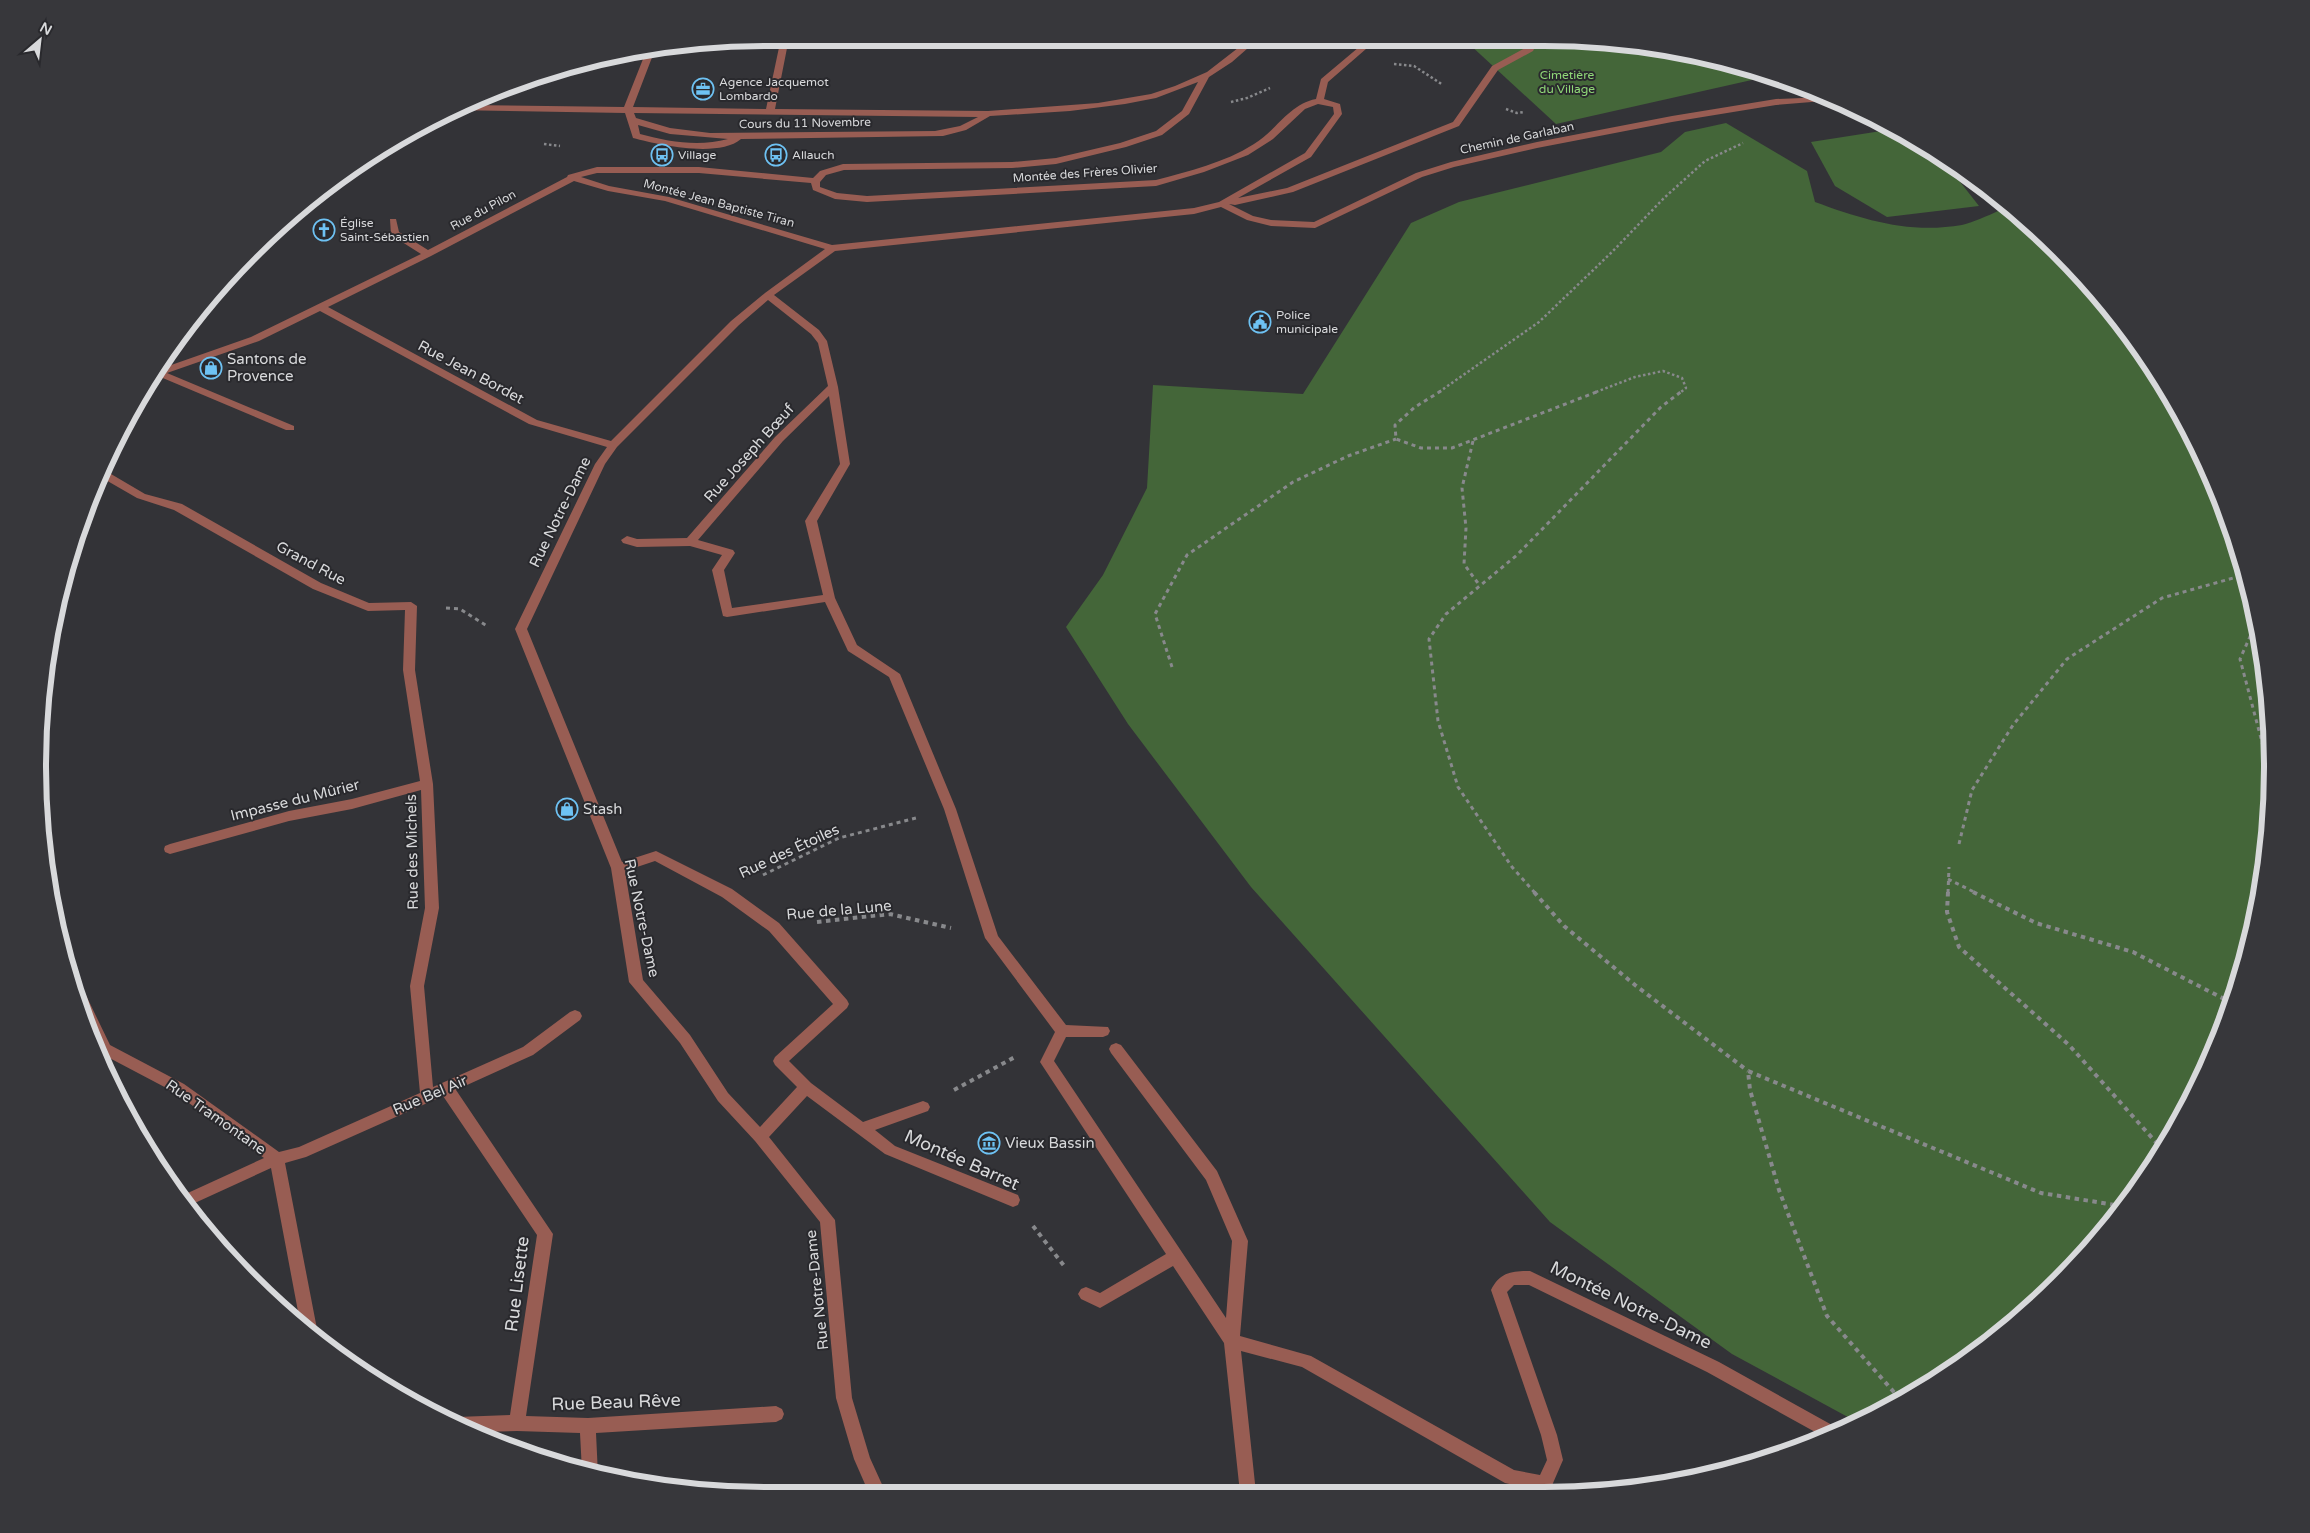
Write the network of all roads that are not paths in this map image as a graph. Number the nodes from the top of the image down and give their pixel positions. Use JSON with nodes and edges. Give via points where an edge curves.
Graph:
{"nodes":[{"id":1,"x":782,"y":46,"type":"edge"},
{"id":2,"x":1245,"y":46,"type":"edge"},
{"id":3,"x":1365,"y":46,"type":"edge"},
{"id":4,"x":1532,"y":46,"type":"edge"},
{"id":5,"x":649,"y":56,"type":"edge"},
{"id":6,"x":1205,"y":76,"type":"junction"},
{"id":7,"x":1320,"y":100,"type":"junction"},
{"id":8,"x":1816,"y":100,"type":"edge"},
{"id":9,"x":476,"y":108,"type":"edge"},
{"id":10,"x":628,"y":108,"type":"junction"},
{"id":11,"x":770,"y":110,"type":"junction"},
{"id":12,"x":988,"y":114,"type":"junction"},
{"id":13,"x":632,"y":120,"type":"junction"},
{"id":14,"x":746,"y":136,"type":"junction"},
{"id":15,"x":571,"y":177,"type":"junction"},
{"id":16,"x":815,"y":181,"type":"junction"},
{"id":17,"x":1222,"y":204,"type":"junction"},
{"id":18,"x":393,"y":221,"type":"dead end"},
{"id":19,"x":832,"y":248,"type":"junction"},
{"id":20,"x":428,"y":254,"type":"junction"},
{"id":21,"x":768,"y":295,"type":"junction"},
{"id":22,"x":322,"y":308,"type":"junction"},
{"id":23,"x":165,"y":371,"type":"edge"},
{"id":24,"x":162,"y":376,"type":"edge"},
{"id":25,"x":833,"y":387,"type":"junction"},
{"id":26,"x":290,"y":428,"type":"dead end"},
{"id":27,"x":613,"y":445,"type":"junction"},
{"id":28,"x":108,"y":476,"type":"edge"},
{"id":29,"x":627,"y":540,"type":"dead end"},
{"id":30,"x":690,"y":542,"type":"junction"},
{"id":31,"x":829,"y":598,"type":"junction"},
{"id":32,"x":411,"y":606,"type":"joint"},
{"id":33,"x":427,"y":784,"type":"junction"},
{"id":34,"x":170,"y":850,"type":"dead end"},
{"id":35,"x":618,"y":868,"type":"junction"},
{"id":36,"x":575,"y":1016,"type":"dead end"},
{"id":37,"x":97,"y":1031,"type":"edge"},
{"id":38,"x":1062,"y":1031,"type":"junction"},
{"id":39,"x":1103,"y":1031,"type":"dead end"},
{"id":40,"x":1116,"y":1050,"type":"dead end"},
{"id":41,"x":806,"y":1087,"type":"junction"},
{"id":42,"x":447,"y":1089,"type":"junction"},
{"id":43,"x":427,"y":1096,"type":"junction"},
{"id":44,"x":923,"y":1107,"type":"road end"},
{"id":45,"x":860,"y":1129,"type":"junction"},
{"id":46,"x":760,"y":1136,"type":"junction"},
{"id":47,"x":277,"y":1159,"type":"junction"},
{"id":48,"x":190,"y":1199,"type":"edge"},
{"id":49,"x":1013,"y":1200,"type":"road end"},
{"id":50,"x":1176,"y":1256,"type":"junction"},
{"id":51,"x":1086,"y":1294,"type":"road end"},
{"id":52,"x":307,"y":1321,"type":"edge"},
{"id":53,"x":1232,"y":1342,"type":"junction"},
{"id":54,"x":776,"y":1414,"type":"dead end"},
{"id":55,"x":517,"y":1423,"type":"junction"},
{"id":56,"x":475,"y":1424,"type":"edge"},
{"id":57,"x":588,"y":1426,"type":"junction"},
{"id":58,"x":1825,"y":1429,"type":"edge"},
{"id":59,"x":590,"y":1464,"type":"edge"},
{"id":60,"x":875,"y":1487,"type":"edge"},
{"id":61,"x":1247,"y":1487,"type":"edge"}],
"edges":[{"from":1,"to":11,"type":"street"},
{"from":2,"to":6,"type":"street"},
{"from":3,"to":7,"type":"street","via":[[1324,81]]},
{"from":4,"to":17,"type":"street","via":[[1496,68],[1456,124],[1290,190]]},
{"from":5,"to":10,"type":"street"},
{"from":6,"to":12,"type":"street","name":"Cours du 11 Novembre","via":[[1172,91],[1143,99]]},
{"from":6,"to":16,"type":"street","name":"Montée des Frères Olivier","via":[[1186,112],[1159,133],[1123,146],[1056,161],[1012,165],[843,167],[823,173]]},
{"from":7,"to":16,"type":"street","name":"Montée des Frères Olivier","via":[[1306,104],[1269,138],[1243,153],[1201,171],[1156,183],[867,198],[835,196],[816,188]]},
{"from":7,"to":17,"type":"street","via":[[1337,106],[1338,114],[1308,154]]},
{"from":8,"to":17,"type":"street","name":"Chemin de Garlaban","via":[[1776,102],[1672,119],[1451,165],[1419,175],[1315,225],[1271,223],[1250,218]]},
{"from":9,"to":10,"type":"street","name":"Cours du 11 Novembre"},
{"from":10,"to":11,"type":"street","name":"Cours du 11 Novembre"},
{"from":10,"to":13,"type":"street"},
{"from":11,"to":12,"type":"street","name":"Cours du 11 Novembre"},
{"from":12,"to":14,"type":"street","name":"Cours du 11 Novembre","via":[[972,125],[935,134]]},
{"from":13,"to":14,"type":"street","name":"Cours du 11 Novembre","via":[[673,133]]},
{"from":13,"to":14,"type":"street","via":[[636,136],[667,145],[718,146]]},
{"from":15,"to":16,"type":"street","name":"Rue du Pilon","via":[[597,170],[700,170]]},
{"from":15,"to":19,"type":"street","name":"Montée Jean Baptiste Tiran","via":[[666,199]]},
{"from":15,"to":20,"type":"street","name":"Rue du Pilon"},
{"from":17,"to":19,"type":"street","via":[[1194,211]]},
{"from":18,"to":20,"type":"street","via":[[394,233]]},
{"from":19,"to":21,"type":"street","name":"Rue Notre-Dame"},
{"from":20,"to":22,"type":"street","name":"Rue du Pilon"},
{"from":21,"to":25,"type":"street","via":[[815,332],[823,343]]},
{"from":21,"to":27,"type":"street","name":"Rue Notre-Dame","via":[[735,323]]},
{"from":22,"to":23,"type":"street","name":"Rue du Pilon","via":[[255,339]]},
{"from":22,"to":27,"type":"street","name":"Rue Jean Bordet","via":[[532,422]]},
{"from":24,"to":26,"type":"street"},
{"from":25,"to":30,"type":"street","name":"Rue Joseph Bœuf","via":[[779,440]]},
{"from":25,"to":31,"type":"street","via":[[845,464],[811,521]]},
{"from":27,"to":35,"type":"street","name":"Rue Notre-Dame","via":[[600,464],[520,629]]},
{"from":28,"to":32,"type":"street","name":"Grand Rue","via":[[141,496],[178,506],[326,590],[368,607]]},
{"from":29,"to":30,"type":"street","via":[[637,543]]},
{"from":30,"to":31,"type":"street","via":[[729,553],[718,570],[728,613]]},
{"from":31,"to":38,"type":"street","via":[[852,648],[894,674],[950,809],[992,938]]},
{"from":32,"to":33,"type":"street","name":"Rue des Michels","via":[[409,670]]},
{"from":33,"to":34,"type":"street","name":"Impasse du Mûrier","via":[[352,804],[289,816]]},
{"from":33,"to":43,"type":"street","name":"Rue des Michels","via":[[432,908],[416,986]]},
{"from":35,"to":41,"type":"street","name":"Montée Barret","via":[[656,856],[727,893],[774,927],[842,1004],[780,1061]]},
{"from":35,"to":46,"type":"street","name":"Rue Notre-Dame","via":[[636,982],[685,1039],[723,1097]]},
{"from":36,"to":42,"type":"street","name":"Rue Bel Air","via":[[528,1052]]},
{"from":37,"to":47,"type":"street","name":"Rue Tramontane","via":[[106,1049],[178,1088]]},
{"from":38,"to":39,"type":"street"},
{"from":38,"to":50,"type":"street","via":[[1047,1062]]},
{"from":40,"to":53,"type":"street","via":[[1212,1176],[1240,1241]]},
{"from":41,"to":45,"type":"street","name":"Montée Barret"},
{"from":41,"to":46,"type":"street"},
{"from":42,"to":43,"type":"street","name":"Rue Bel Air"},
{"from":42,"to":55,"type":"street","name":"Rue Lisette","via":[[545,1234]]},
{"from":43,"to":47,"type":"street","name":"Rue Bel Air","via":[[301,1153]]},
{"from":44,"to":45,"type":"street","name":"Montée Barret"},
{"from":45,"to":49,"type":"street","name":"Montée Barret","via":[[890,1150]]},
{"from":46,"to":60,"type":"street","name":"Rue Notre-Dame","via":[[827,1220],[844,1398],[862,1459]]},
{"from":47,"to":48,"type":"street","name":"Rue Bel Air"},
{"from":47,"to":52,"type":"street"},
{"from":50,"to":51,"type":"street","via":[[1100,1302]]},
{"from":50,"to":53,"type":"street"},
{"from":53,"to":58,"type":"street","name":"Montée Notre-Dame","via":[[1305,1361],[1511,1477],[1544,1484],[1555,1460],[1499,1290],[1510,1278],[1530,1278],[1713,1367]]},
{"from":53,"to":61,"type":"street"},
{"from":54,"to":57,"type":"street","name":"Rue Beau Rêve"},
{"from":55,"to":56,"type":"street","name":"Rue Beau Rêve"},
{"from":55,"to":57,"type":"street","name":"Rue Beau Rêve"},
{"from":57,"to":59,"type":"street"}]}
